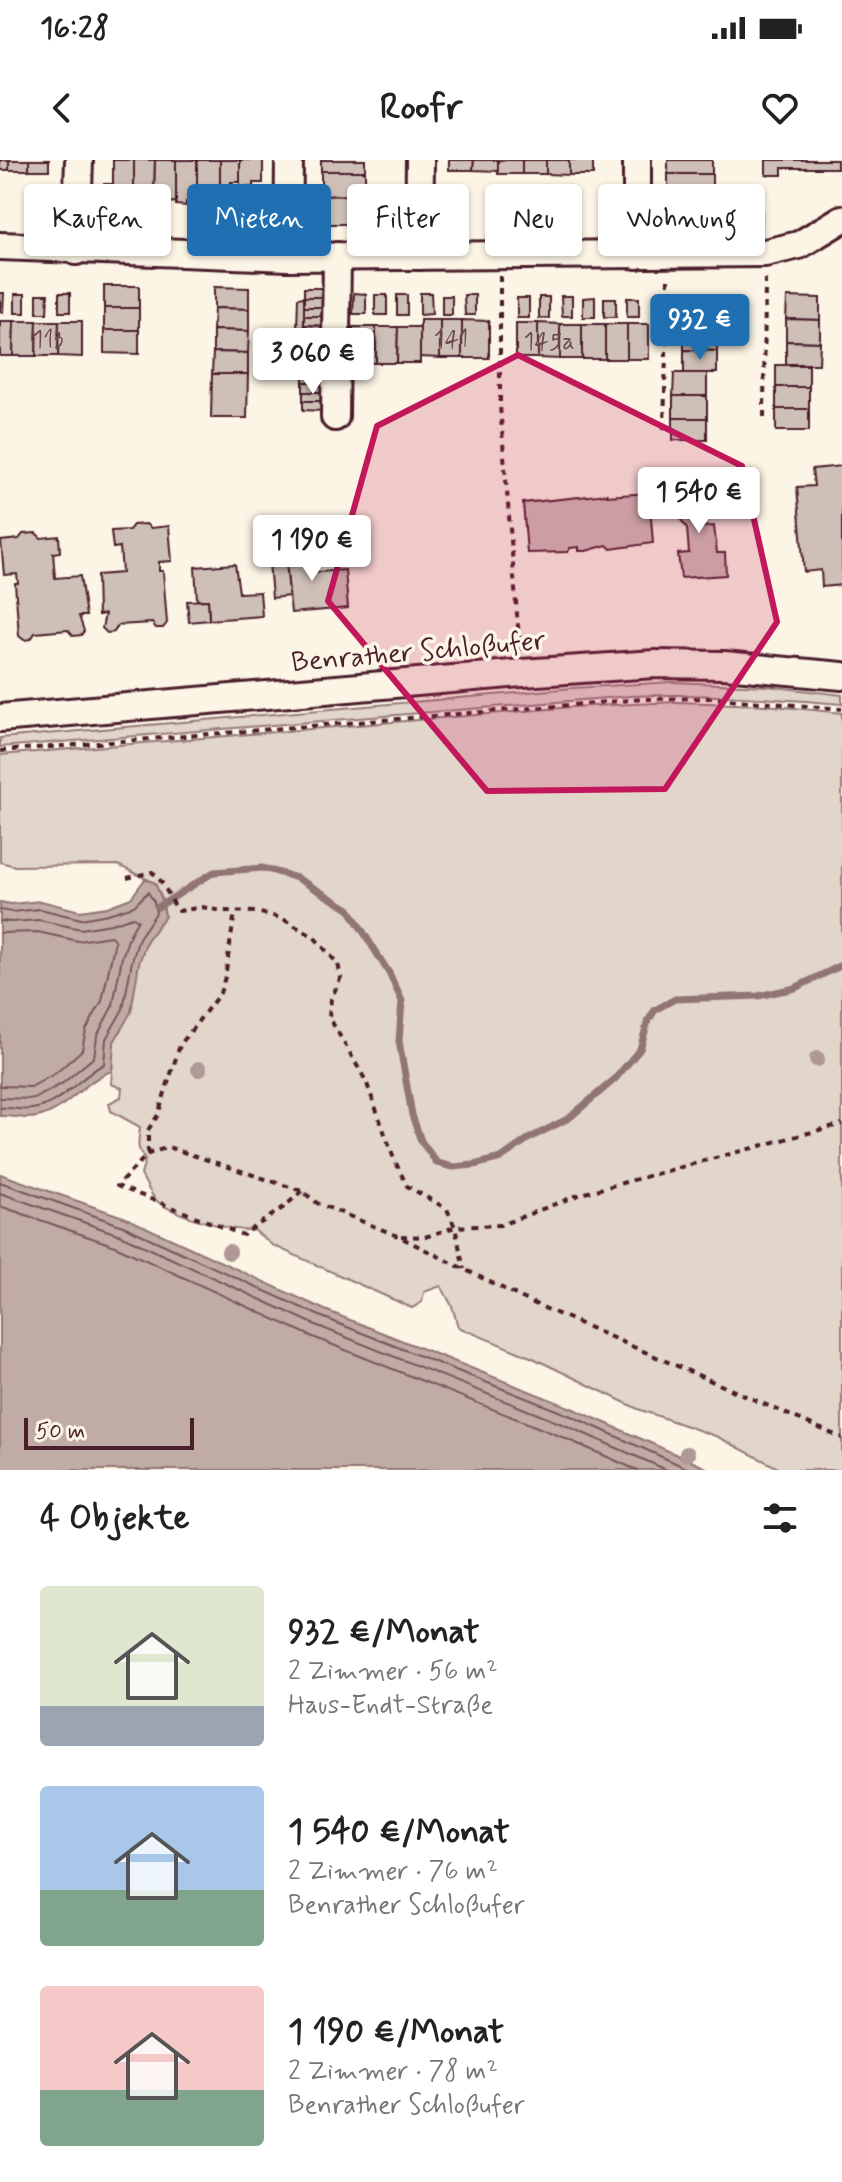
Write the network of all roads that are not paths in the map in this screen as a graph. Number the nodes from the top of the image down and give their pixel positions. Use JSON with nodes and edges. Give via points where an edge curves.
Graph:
{"nodes":[{"id":1,"x":79,"y":160,"type":"edge"},
{"id":2,"x":289,"y":160,"type":"edge"},
{"id":3,"x":420,"y":160,"type":"edge"},
{"id":4,"x":637,"y":160,"type":"edge"},
{"id":5,"x":78,"y":184,"type":"edge"},
{"id":6,"x":420,"y":184,"type":"edge"},
{"id":7,"x":637,"y":184,"type":"edge"},
{"id":8,"x":842,"y":219,"type":"edge"},
{"id":9,"x":0,"y":246,"type":"edge"},
{"id":10,"x":24,"y":248,"type":"edge"},
{"id":11,"x":765,"y":251,"type":"edge"},
{"id":12,"x":171,"y":254,"type":"edge"},
{"id":13,"x":598,"y":255,"type":"edge"},
{"id":14,"x":337,"y":256,"type":"junction"},
{"id":15,"x":347,"y":256,"type":"edge"},
{"id":16,"x":469,"y":256,"type":"edge"},
{"id":17,"x":288,"y":257,"type":"junction"},
{"id":18,"x":335,"y":417,"type":"dead end"},
{"id":19,"x":842,"y":676,"type":"edge"},
{"id":20,"x":0,"y":718,"type":"edge"}],
"edges":[{"from":1,"to":5,"type":"street"},
{"from":2,"to":17,"type":"street"},
{"from":3,"to":6,"type":"street"},
{"from":4,"to":7,"type":"street"},
{"from":8,"to":11,"type":"street","via":[[799,245]]},
{"from":9,"to":10,"type":"street"},
{"from":12,"to":17,"type":"street"},
{"from":13,"to":16,"type":"street"},
{"from":14,"to":15,"type":"street"},
{"from":14,"to":17,"type":"street"},
{"from":14,"to":18,"type":"street"},
{"from":19,"to":20,"type":"street","name":"Benrather Schloßufer","via":[[655,664]]}]}
